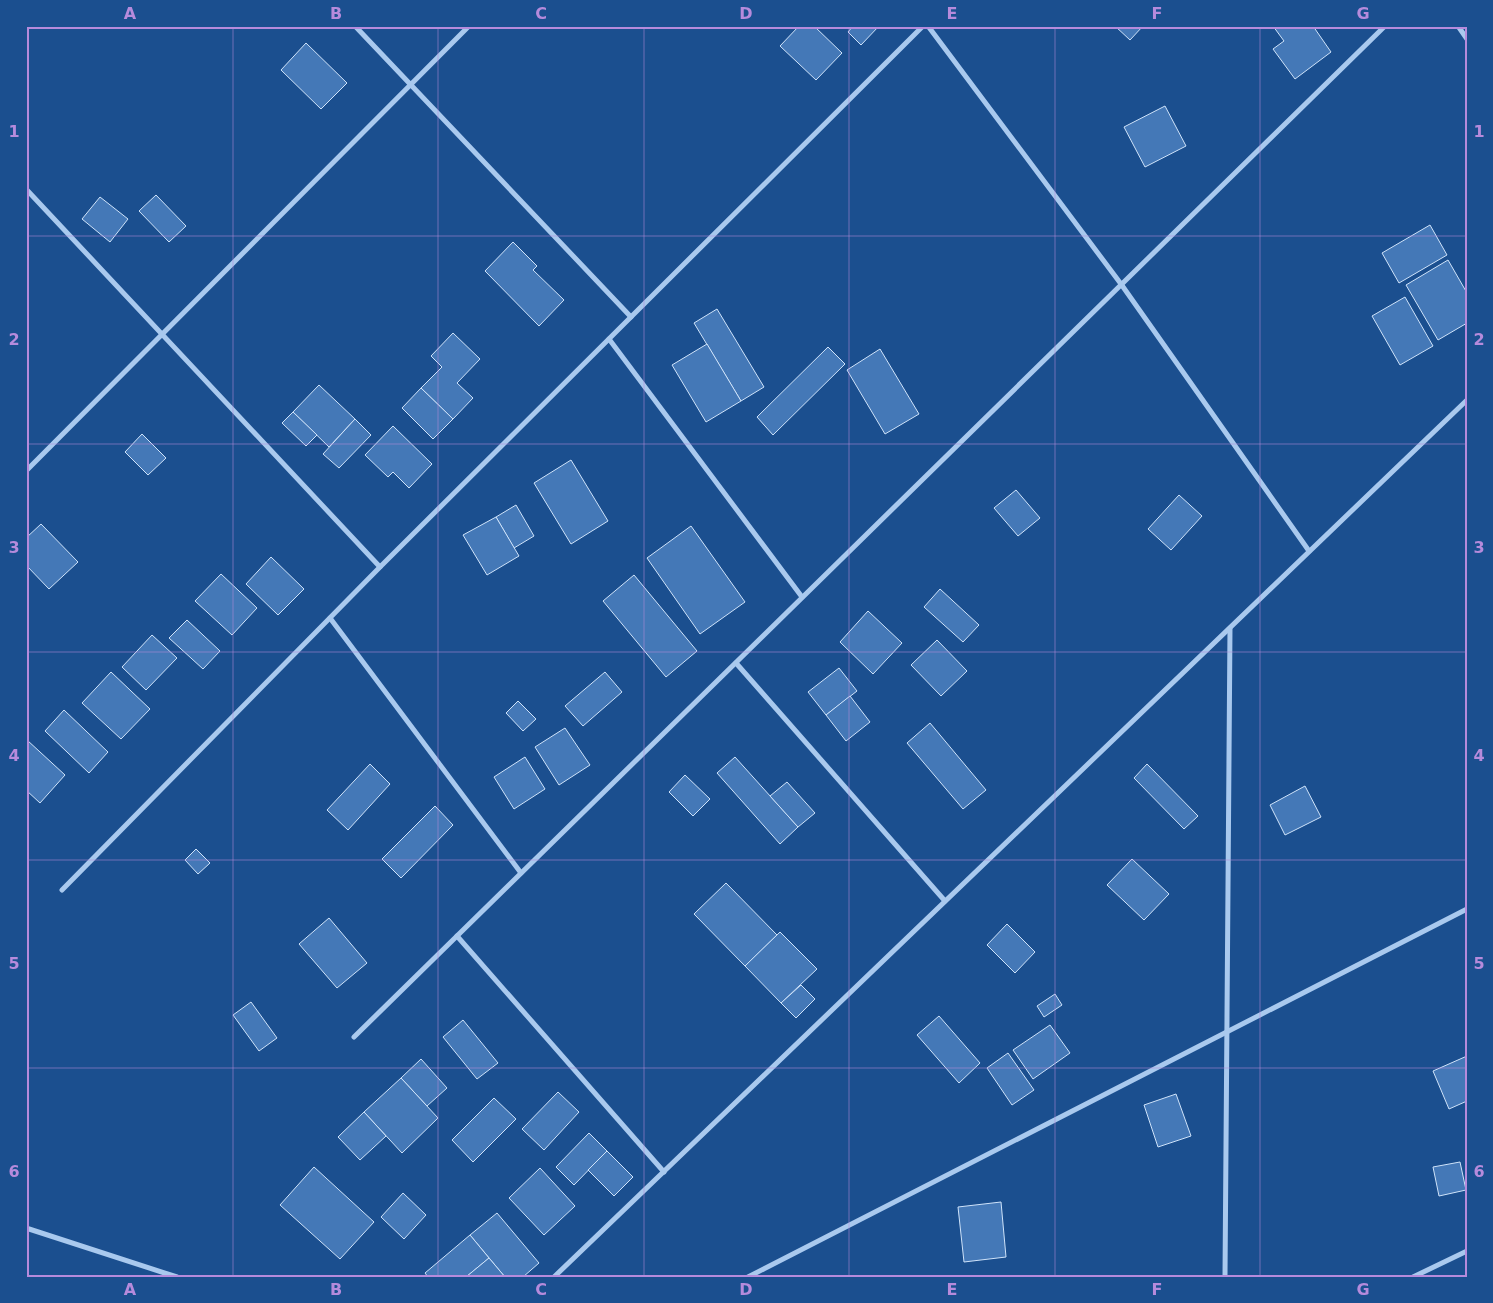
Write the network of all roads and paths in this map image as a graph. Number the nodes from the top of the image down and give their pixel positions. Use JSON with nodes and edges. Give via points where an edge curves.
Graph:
{"nodes":[{"id":1,"x":354,"y":26,"type":"edge"},
{"id":2,"x":468,"y":26,"type":"edge"},
{"id":3,"x":923,"y":26,"type":"edge"},
{"id":4,"x":928,"y":26,"type":"edge"},
{"id":5,"x":1385,"y":26,"type":"edge"},
{"id":6,"x":1458,"y":26,"type":"edge"},
{"id":7,"x":1467,"y":39,"type":"edge"},
{"id":8,"x":410,"y":85,"type":"junction"},
{"id":9,"x":26,"y":189,"type":"edge"},
{"id":10,"x":1121,"y":284,"type":"junction"},
{"id":11,"x":631,"y":317,"type":"junction"},
{"id":12,"x":162,"y":334,"type":"junction"},
{"id":13,"x":609,"y":339,"type":"junction"},
{"id":14,"x":1467,"y":400,"type":"edge"},
{"id":15,"x":26,"y":471,"type":"edge"},
{"id":16,"x":1309,"y":551,"type":"junction"},
{"id":17,"x":380,"y":567,"type":"junction"},
{"id":18,"x":802,"y":597,"type":"junction"},
{"id":19,"x":330,"y":618,"type":"junction"},
{"id":20,"x":1230,"y":628,"type":"junction"},
{"id":21,"x":736,"y":662,"type":"junction"},
{"id":22,"x":521,"y":873,"type":"junction"},
{"id":23,"x":62,"y":890,"type":"dead end"},
{"id":24,"x":945,"y":901,"type":"junction"},
{"id":25,"x":1467,"y":909,"type":"edge"},
{"id":26,"x":458,"y":936,"type":"junction"},
{"id":27,"x":1227,"y":1032,"type":"junction"},
{"id":28,"x":354,"y":1037,"type":"dead end"},
{"id":29,"x":664,"y":1172,"type":"junction"},
{"id":30,"x":26,"y":1228,"type":"edge"},
{"id":31,"x":1467,"y":1252,"type":"edge"},
{"id":32,"x":177,"y":1277,"type":"edge"},
{"id":33,"x":554,"y":1277,"type":"edge"},
{"id":34,"x":748,"y":1277,"type":"edge"},
{"id":35,"x":1225,"y":1277,"type":"edge"},
{"id":36,"x":1413,"y":1277,"type":"edge"}],
"edges":[{"from":1,"to":8,"type":"street"},
{"from":2,"to":8,"type":"street"},
{"from":3,"to":11,"type":"street"},
{"from":4,"to":10,"type":"street"},
{"from":5,"to":10,"type":"street"},
{"from":6,"to":7,"type":"street"},
{"from":8,"to":11,"type":"street"},
{"from":8,"to":12,"type":"street"},
{"from":9,"to":12,"type":"street"},
{"from":10,"to":16,"type":"street"},
{"from":10,"to":18,"type":"street"},
{"from":11,"to":13,"type":"street"},
{"from":12,"to":15,"type":"street"},
{"from":12,"to":17,"type":"street"},
{"from":13,"to":17,"type":"street"},
{"from":13,"to":18,"type":"street"},
{"from":14,"to":16,"type":"street"},
{"from":16,"to":20,"type":"street"},
{"from":17,"to":19,"type":"street"},
{"from":18,"to":21,"type":"street"},
{"from":19,"to":22,"type":"street"},
{"from":19,"to":23,"type":"street"},
{"from":20,"to":24,"type":"street"},
{"from":20,"to":27,"type":"street"},
{"from":21,"to":22,"type":"street"},
{"from":21,"to":24,"type":"street"},
{"from":22,"to":26,"type":"street"},
{"from":24,"to":29,"type":"street"},
{"from":25,"to":27,"type":"street"},
{"from":26,"to":28,"type":"street"},
{"from":26,"to":29,"type":"street"},
{"from":27,"to":34,"type":"street"},
{"from":27,"to":35,"type":"street"},
{"from":29,"to":33,"type":"street"},
{"from":30,"to":32,"type":"street"},
{"from":31,"to":36,"type":"street"}]}
